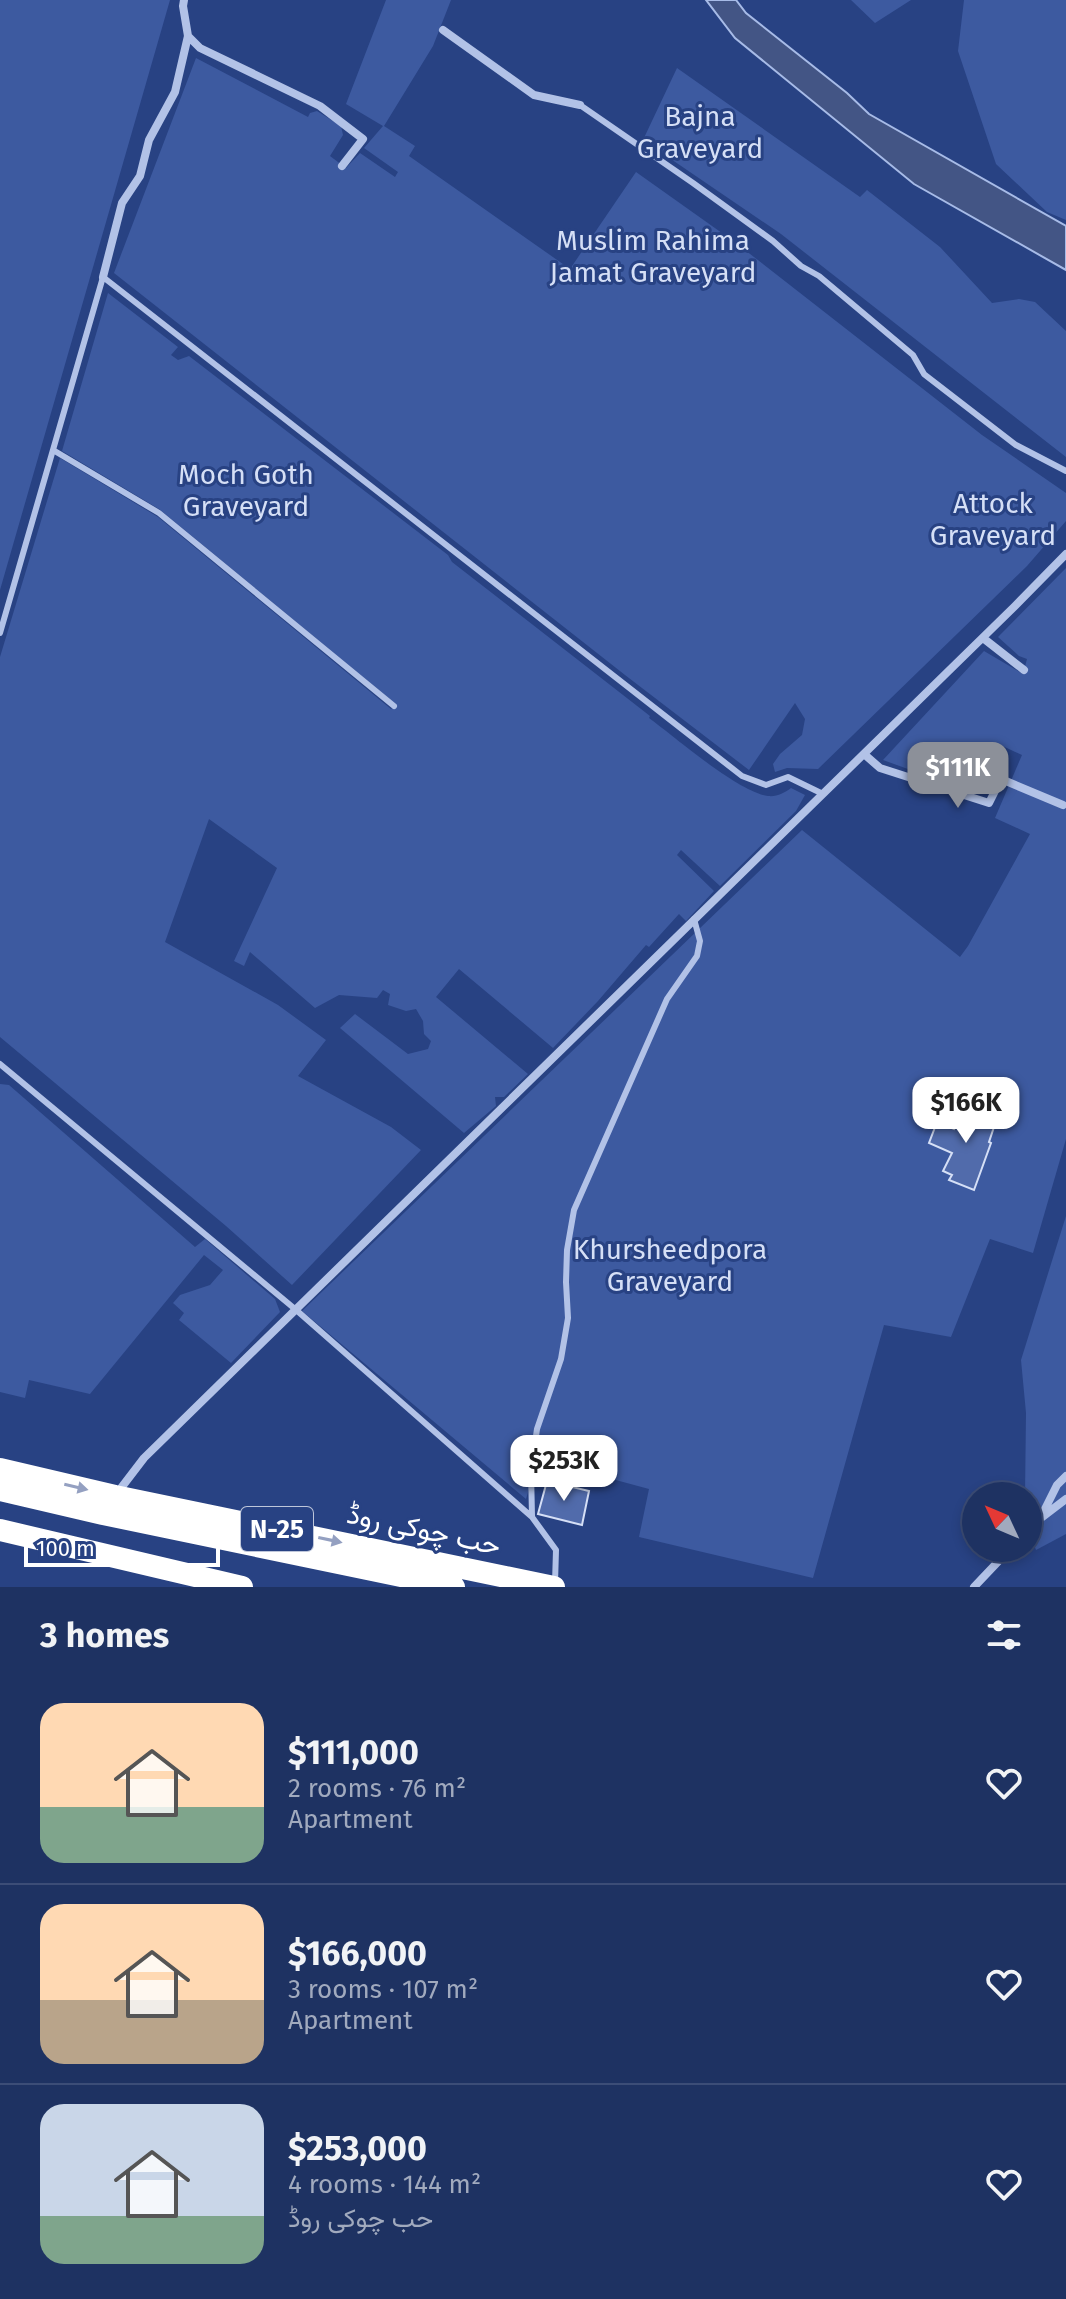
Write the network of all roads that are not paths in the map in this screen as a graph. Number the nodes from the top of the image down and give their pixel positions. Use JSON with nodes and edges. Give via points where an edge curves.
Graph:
{"nodes":[{"id":1,"x":184,"y":0,"type":"edge"},
{"id":2,"x":443,"y":30,"type":"dead end"},
{"id":3,"x":188,"y":36,"type":"junction"},
{"id":4,"x":580,"y":105,"type":"joint"},
{"id":5,"x":342,"y":166,"type":"dead end"},
{"id":6,"x":103,"y":277,"type":"junction"},
{"id":7,"x":53,"y":450,"type":"junction"},
{"id":8,"x":1066,"y":471,"type":"edge"},
{"id":9,"x":1066,"y":554,"type":"edge"},
{"id":10,"x":0,"y":633,"type":"edge"},
{"id":11,"x":983,"y":638,"type":"junction"},
{"id":12,"x":1024,"y":670,"type":"dead end"},
{"id":13,"x":394,"y":706,"type":"dead end"},
{"id":14,"x":864,"y":754,"type":"junction"},
{"id":15,"x":823,"y":794,"type":"junction"},
{"id":16,"x":1063,"y":805,"type":"dead end"},
{"id":17,"x":694,"y":919,"type":"junction"},
{"id":18,"x":0,"y":1064,"type":"edge"},
{"id":19,"x":295,"y":1309,"type":"junction"},
{"id":20,"x":0,"y":1469,"type":"edge"},
{"id":21,"x":1066,"y":1476,"type":"edge"},
{"id":22,"x":0,"y":1490,"type":"edge"},
{"id":23,"x":115,"y":1496,"type":"junction"},
{"id":24,"x":1066,"y":1499,"type":"edge"},
{"id":25,"x":1042,"y":1516,"type":"edge"},
{"id":26,"x":532,"y":1517,"type":"junction"},
{"id":27,"x":1042,"y":1517,"type":"edge"},
{"id":28,"x":0,"y":1530,"type":"edge"},
{"id":29,"x":998,"y":1562,"type":"edge"},
{"id":30,"x":242,"y":1587,"type":"edge"},
{"id":31,"x":454,"y":1587,"type":"edge"},
{"id":32,"x":555,"y":1587,"type":"edge"},
{"id":33,"x":974,"y":1587,"type":"edge"}],
"edges":[{"from":1,"to":3,"type":"street"},
{"from":2,"to":4,"type":"street","via":[[534,95]]},
{"from":3,"to":5,"type":"street","via":[[200,48],[320,106],[363,139]]},
{"from":3,"to":6,"type":"street","via":[[175,92],[149,140],[140,176],[122,203]]},
{"from":4,"to":8,"type":"lane","via":[[819,276],[913,355],[924,374],[1016,445]]},
{"from":6,"to":7,"type":"lane"},
{"from":6,"to":15,"type":"lane","via":[[742,776],[766,785],[788,777]]},
{"from":7,"to":10,"type":"lane"},
{"from":7,"to":13,"type":"lane","via":[[159,513]]},
{"from":9,"to":11,"type":"street"},
{"from":11,"to":12,"type":"street"},
{"from":11,"to":14,"type":"street"},
{"from":14,"to":15,"type":"street"},
{"from":14,"to":16,"type":"street","via":[[880,768],[989,803],[1001,779]]},
{"from":15,"to":17,"type":"street"},
{"from":17,"to":19,"type":"street"},
{"from":17,"to":26,"type":"lane","via":[[700,941],[697,956],[667,999],[574,1210],[567,1250],[568,1318],[561,1359],[537,1429]]},
{"from":18,"to":19,"type":"lane"},
{"from":19,"to":23,"type":"street","via":[[144,1458]]},
{"from":19,"to":26,"type":"lane"},
{"from":20,"to":23,"type":"highway","name":"حب چوکی روڈ","number":"N-25","one_way":true},
{"from":21,"to":25,"type":"street"},
{"from":22,"to":31,"type":"highway"},
{"from":23,"to":32,"type":"highway","name":"حب چوکی روڈ","number":"N-25","one_way":true},
{"from":24,"to":27,"type":"street"},
{"from":26,"to":32,"type":"lane","via":[[556,1550]]},
{"from":28,"to":30,"type":"highway"},
{"from":29,"to":33,"type":"street"}]}
